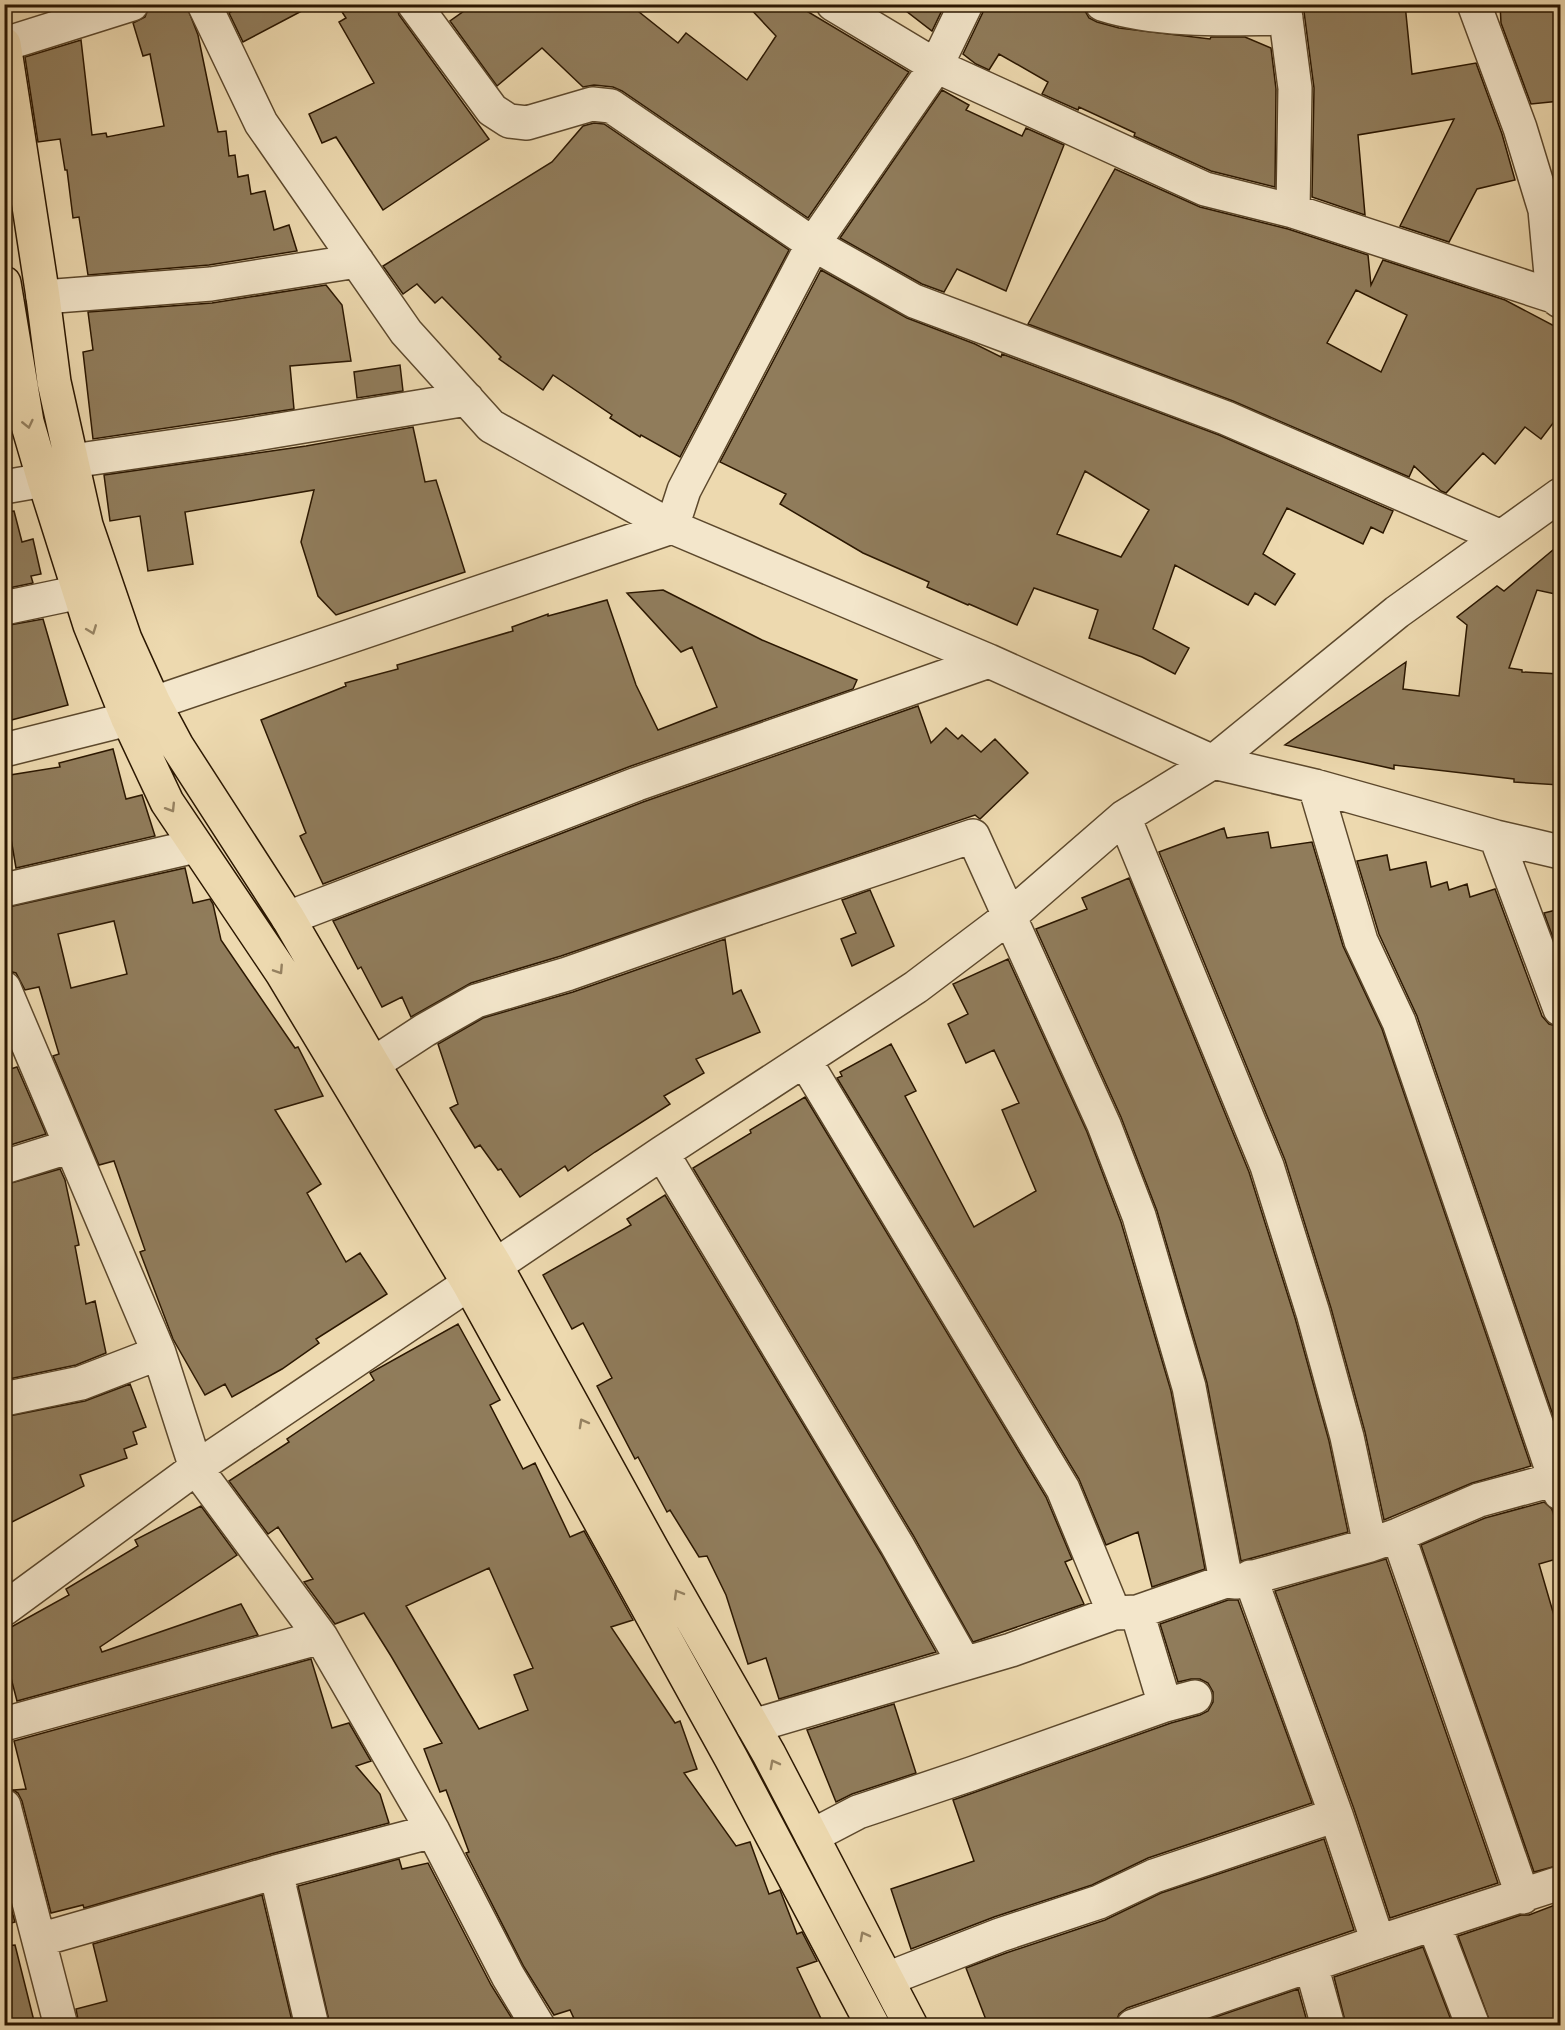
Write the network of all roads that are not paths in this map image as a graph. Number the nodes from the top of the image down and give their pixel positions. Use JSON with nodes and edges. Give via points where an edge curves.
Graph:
{"nodes":[{"id":1,"x":132,"y":4,"type":"edge"},
{"id":2,"x":204,"y":4,"type":"edge"},
{"id":3,"x":414,"y":4,"type":"edge"},
{"id":4,"x":833,"y":4,"type":"edge"},
{"id":5,"x":966,"y":4,"type":"edge"},
{"id":6,"x":1102,"y":4,"type":"edge"},
{"id":7,"x":1474,"y":4,"type":"edge"},
{"id":8,"x":1285,"y":11,"type":"edge"},
{"id":9,"x":4,"y":44,"type":"edge"},
{"id":10,"x":936,"y":66,"type":"junction"},
{"id":11,"x":1293,"y":211,"type":"junction"},
{"id":12,"x":813,"y":243,"type":"junction"},
{"id":13,"x":357,"y":261,"type":"junction"},
{"id":14,"x":43,"y":297,"type":"junction"},
{"id":15,"x":1557,"y":299,"type":"edge"},
{"id":16,"x":6,"y":302,"type":"edge"},
{"id":17,"x":467,"y":399,"type":"junction"},
{"id":18,"x":72,"y":461,"type":"junction"},
{"id":19,"x":44,"y":480,"type":"junction"},
{"id":20,"x":4,"y":487,"type":"edge"},
{"id":21,"x":1560,"y":495,"type":"edge"},
{"id":22,"x":672,"y":527,"type":"junction"},
{"id":23,"x":1501,"y":537,"type":"junction"},
{"id":24,"x":80,"y":592,"type":"junction"},
{"id":25,"x":4,"y":608,"type":"edge"},
{"id":26,"x":989,"y":661,"type":"junction"},
{"id":27,"x":141,"y":711,"type":"junction"},
{"id":28,"x":4,"y":750,"type":"edge"},
{"id":29,"x":1213,"y":762,"type":"junction"},
{"id":30,"x":1315,"y":786,"type":"junction"},
{"id":31,"x":1124,"y":817,"type":"junction"},
{"id":32,"x":1496,"y":837,"type":"junction"},
{"id":33,"x":196,"y":846,"type":"junction"},
{"id":34,"x":1560,"y":852,"type":"edge"},
{"id":35,"x":4,"y":890,"type":"edge"},
{"id":36,"x":1010,"y":916,"type":"junction"},
{"id":37,"x":288,"y":918,"type":"junction"},
{"id":38,"x":4,"y":988,"type":"edge"},
{"id":39,"x":1560,"y":1009,"type":"edge"},
{"id":40,"x":805,"y":1061,"type":"junction"},
{"id":41,"x":373,"y":1064,"type":"junction"},
{"id":42,"x":71,"y":1146,"type":"junction"},
{"id":43,"x":662,"y":1153,"type":"junction"},
{"id":44,"x":4,"y":1167,"type":"edge"},
{"id":45,"x":496,"y":1266,"type":"junction"},
{"id":46,"x":469,"y":1284,"type":"junction"},
{"id":47,"x":159,"y":1353,"type":"junction"},
{"id":48,"x":4,"y":1399,"type":"edge"},
{"id":49,"x":196,"y":1468,"type":"junction"},
{"id":50,"x":1559,"y":1484,"type":"edge"},
{"id":51,"x":1384,"y":1540,"type":"junction"},
{"id":52,"x":1238,"y":1579,"type":"junction"},
{"id":53,"x":4,"y":1610,"type":"edge"},
{"id":54,"x":1126,"y":1613,"type":"junction"},
{"id":55,"x":321,"y":1637,"type":"junction"},
{"id":56,"x":964,"y":1664,"type":"junction"},
{"id":57,"x":4,"y":1724,"type":"edge"},
{"id":58,"x":753,"y":1726,"type":"junction"},
{"id":59,"x":4,"y":1806,"type":"edge"},
{"id":60,"x":1336,"y":1815,"type":"junction"},
{"id":61,"x":432,"y":1831,"type":"junction"},
{"id":62,"x":812,"y":1836,"type":"junction"},
{"id":63,"x":276,"y":1872,"type":"junction"},
{"id":64,"x":1560,"y":1883,"type":"edge"},
{"id":65,"x":1522,"y":1897,"type":"junction"},
{"id":66,"x":1434,"y":1925,"type":"junction"},
{"id":67,"x":39,"y":1940,"type":"junction"},
{"id":68,"x":1378,"y":1942,"type":"junction"},
{"id":69,"x":1311,"y":1965,"type":"junction"},
{"id":70,"x":887,"y":1979,"type":"junction"},
{"id":71,"x":61,"y":2025,"type":"edge"},
{"id":72,"x":312,"y":2025,"type":"edge"},
{"id":73,"x":538,"y":2025,"type":"edge"},
{"id":74,"x":873,"y":2025,"type":"edge"},
{"id":75,"x":911,"y":2025,"type":"edge"},
{"id":76,"x":1133,"y":2025,"type":"edge"},
{"id":77,"x":1328,"y":2025,"type":"edge"},
{"id":78,"x":1473,"y":2025,"type":"edge"}],
"edges":[{"from":1,"to":9,"type":"street"},
{"from":2,"to":13,"type":"street","via":[[261,123]]},
{"from":3,"to":12,"type":"street","via":[[492,110],[509,121],[528,123],[592,104],[611,106]]},
{"from":4,"to":10,"type":"street"},
{"from":5,"to":10,"type":"street"},
{"from":6,"to":8,"type":"street","via":[[1126,12],[1217,19]]},
{"from":7,"to":15,"type":"street","via":[[1520,128],[1545,210]]},
{"from":8,"to":11,"type":"street","via":[[1295,88]]},
{"from":9,"to":14,"type":"main road"},
{"from":10,"to":11,"type":"street","via":[[1205,189]]},
{"from":10,"to":12,"type":"street"},
{"from":11,"to":15,"type":"street"},
{"from":12,"to":22,"type":"street","via":[[684,490]]},
{"from":12,"to":23,"type":"street","via":[[914,301],[1226,418]]},
{"from":13,"to":14,"type":"street","via":[[212,284]]},
{"from":13,"to":17,"type":"street","via":[[406,332]]},
{"from":14,"to":18,"type":"main road","via":[[54,382]]},
{"from":16,"to":19,"type":"main road","one_way":true,"via":[[27,422]]},
{"from":17,"to":18,"type":"street"},
{"from":17,"to":22,"type":"street","via":[[491,426]]},
{"from":18,"to":27,"type":"main road","via":[[86,525],[125,639]]},
{"from":19,"to":20,"type":"street"},
{"from":19,"to":24,"type":"main road"},
{"from":21,"to":23,"type":"street"},
{"from":22,"to":26,"type":"street"},
{"from":22,"to":27,"type":"street"},
{"from":23,"to":29,"type":"street","via":[[1396,612]]},
{"from":24,"to":25,"type":"street"},
{"from":24,"to":27,"type":"main road","one_way":true,"via":[[90,624]]},
{"from":26,"to":29,"type":"street"},
{"from":26,"to":37,"type":"street","via":[[637,784]]},
{"from":27,"to":28,"type":"street"},
{"from":27,"to":33,"type":"main road","one_way":true,"via":[[167,802]]},
{"from":27,"to":37,"type":"main road","via":[[177,746]]},
{"from":29,"to":30,"type":"street"},
{"from":29,"to":31,"type":"street"},
{"from":30,"to":32,"type":"street"},
{"from":30,"to":50,"type":"street","via":[[1361,941],[1399,1022]]},
{"from":31,"to":36,"type":"street"},
{"from":31,"to":51,"type":"street","via":[[1267,1166],[1344,1426]]},
{"from":32,"to":34,"type":"street"},
{"from":32,"to":39,"type":"street"},
{"from":33,"to":35,"type":"street"},
{"from":33,"to":46,"type":"main road","one_way":true,"via":[[282,973]]},
{"from":36,"to":40,"type":"street","via":[[916,987]]},
{"from":36,"to":41,"type":"street","via":[[973,836],[567,974],[476,1001]]},
{"from":36,"to":52,"type":"street","via":[[1104,1125],[1138,1216],[1189,1387]]},
{"from":37,"to":41,"type":"main road"},
{"from":38,"to":42,"type":"street"},
{"from":40,"to":43,"type":"street"},
{"from":40,"to":54,"type":"street","via":[[1063,1489]]},
{"from":41,"to":45,"type":"main road"},
{"from":42,"to":44,"type":"street"},
{"from":42,"to":47,"type":"street"},
{"from":43,"to":45,"type":"street"},
{"from":43,"to":56,"type":"street"},
{"from":45,"to":46,"type":"street"},
{"from":58,"to":45,"type":"main road","one_way":true},
{"from":46,"to":49,"type":"street"},
{"from":46,"to":74,"type":"main road","via":[[731,1758]]},
{"from":47,"to":48,"type":"street","via":[[81,1383]]},
{"from":47,"to":49,"type":"street"},
{"from":49,"to":53,"type":"street"},
{"from":49,"to":55,"type":"street"},
{"from":50,"to":51,"type":"street","via":[[1479,1500]]},
{"from":51,"to":52,"type":"street"},
{"from":51,"to":65,"type":"street"},
{"from":52,"to":54,"type":"street"},
{"from":52,"to":60,"type":"street"},
{"from":54,"to":56,"type":"street"},
{"from":54,"to":62,"type":"street","via":[[1180,1700],[858,1812]]},
{"from":55,"to":57,"type":"street"},
{"from":55,"to":61,"type":"street"},
{"from":56,"to":58,"type":"street"},
{"from":62,"to":58,"type":"main road","one_way":true},
{"from":59,"to":67,"type":"street"},
{"from":60,"to":68,"type":"street"},
{"from":60,"to":70,"type":"street","via":[[1154,1876],[1099,1902]]},
{"from":61,"to":63,"type":"street"},
{"from":61,"to":73,"type":"street"},
{"from":70,"to":62,"type":"main road","one_way":true},
{"from":63,"to":67,"type":"street"},
{"from":63,"to":72,"type":"street"},
{"from":64,"to":65,"type":"street"},
{"from":65,"to":66,"type":"street"},
{"from":66,"to":68,"type":"street"},
{"from":66,"to":78,"type":"street"},
{"from":67,"to":71,"type":"street"},
{"from":68,"to":69,"type":"street"},
{"from":69,"to":76,"type":"street"},
{"from":69,"to":77,"type":"street"},
{"from":70,"to":75,"type":"main road"}]}
